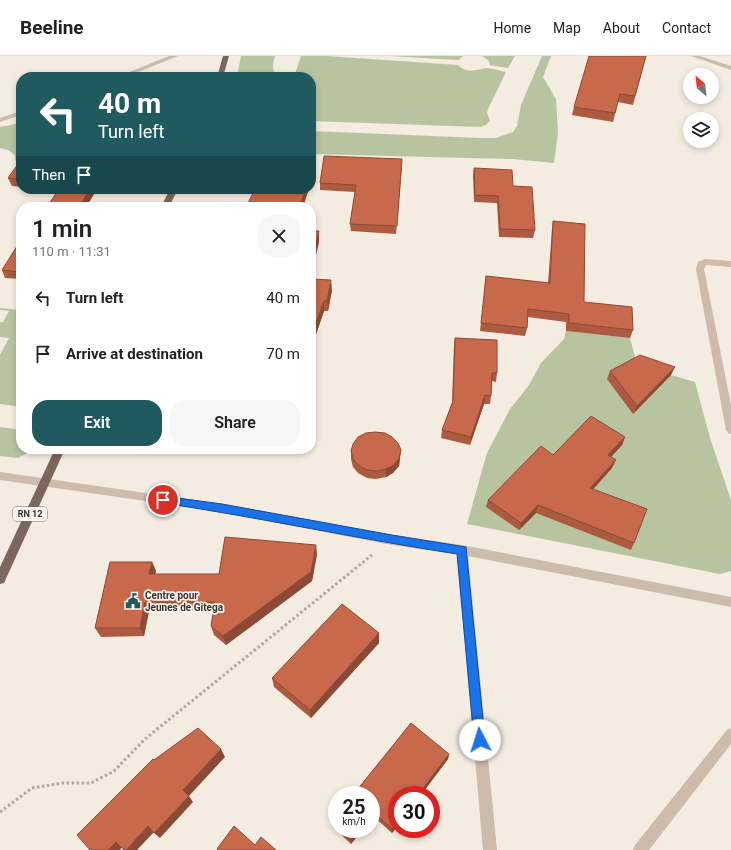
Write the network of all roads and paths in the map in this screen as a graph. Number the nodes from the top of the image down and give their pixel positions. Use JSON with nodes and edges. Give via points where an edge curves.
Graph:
{"nodes":[{"id":1,"x":175,"y":56,"type":"edge"},
{"id":2,"x":226,"y":56,"type":"edge"},
{"id":3,"x":694,"y":56,"type":"edge"},
{"id":4,"x":731,"y":68,"type":"edge"},
{"id":5,"x":133,"y":72,"type":"edge"},
{"id":6,"x":221,"y":72,"type":"edge"},
{"id":7,"x":16,"y":115,"type":"edge"},
{"id":8,"x":0,"y":120,"type":"edge"},
{"id":9,"x":731,"y":264,"type":"edge"},
{"id":10,"x":731,"y":430,"type":"edge"},
{"id":11,"x":58,"y":454,"type":"edge"},
{"id":12,"x":0,"y":476,"type":"edge"},
{"id":13,"x":46,"y":482,"type":"junction"},
{"id":14,"x":392,"y":540,"type":"junction"},
{"id":15,"x":462,"y":550,"type":"junction"},
{"id":16,"x":0,"y":579,"type":"edge"},
{"id":17,"x":731,"y":602,"type":"edge"},
{"id":18,"x":731,"y":734,"type":"edge"},
{"id":19,"x":0,"y":812,"type":"edge"},
{"id":20,"x":490,"y":850,"type":"edge"},
{"id":21,"x":640,"y":850,"type":"edge"}],
"edges":[{"from":1,"to":5,"type":"street"},
{"from":2,"to":6,"type":"main road"},
{"from":3,"to":4,"type":"street"},
{"from":7,"to":8,"type":"street"},
{"from":9,"to":10,"type":"street","via":[[705,262],[700,268]]},
{"from":11,"to":13,"type":"main road","number":"RN 12"},
{"from":12,"to":13,"type":"street"},
{"from":13,"to":14,"type":"street","via":[[222,508]]},
{"from":13,"to":16,"type":"main road","number":"RN 12"},
{"from":14,"to":15,"type":"street"},
{"from":14,"to":19,"type":"path","via":[[146,739],[114,771],[90,783],[63,783],[32,788]]},
{"from":15,"to":17,"type":"street"},
{"from":15,"to":20,"type":"street"},
{"from":18,"to":21,"type":"street"}]}
